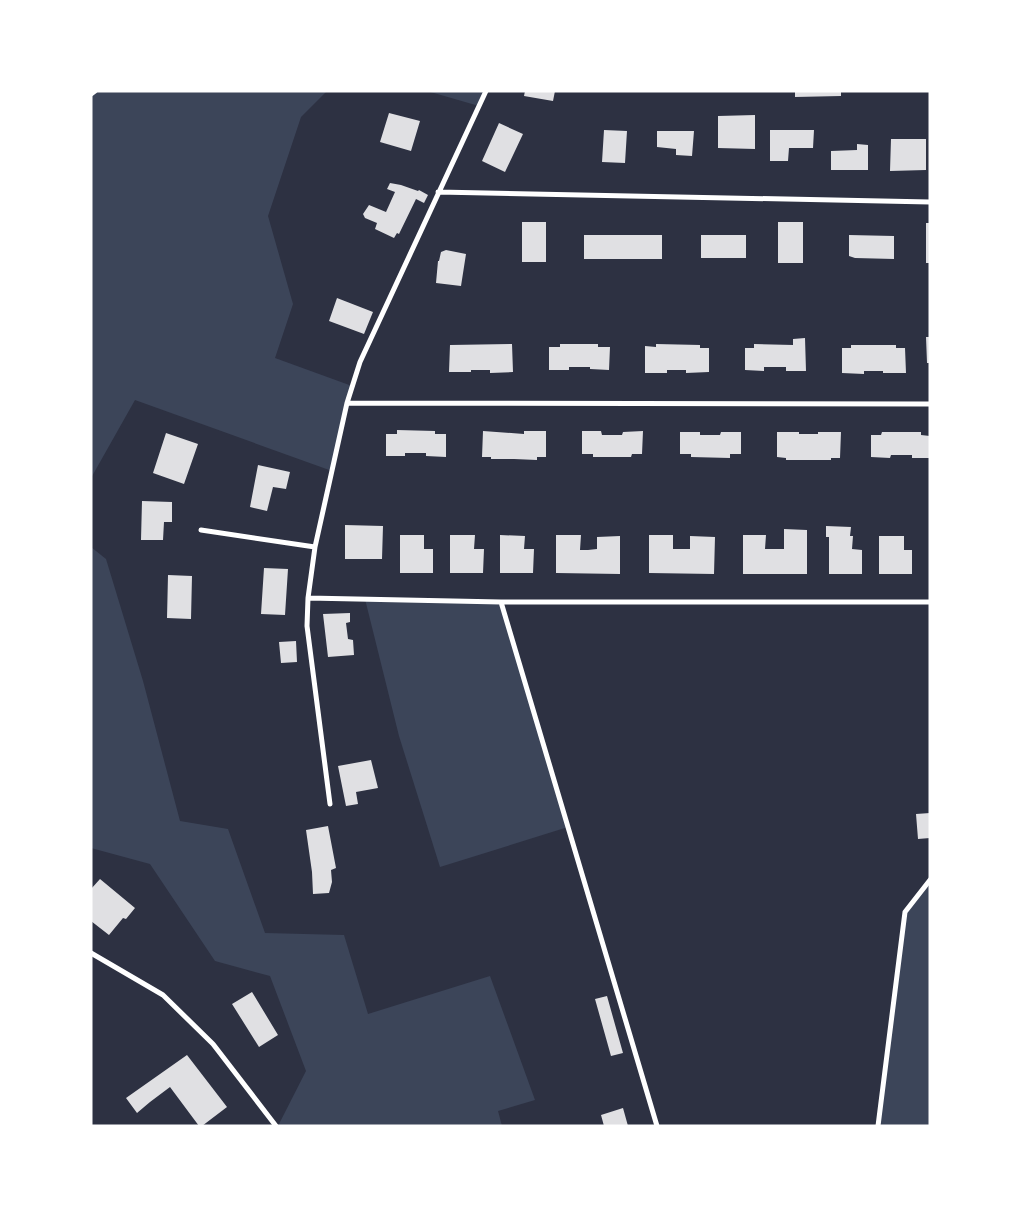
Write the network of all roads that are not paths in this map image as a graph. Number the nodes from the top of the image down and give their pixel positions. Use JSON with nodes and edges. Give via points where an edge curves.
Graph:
{"nodes":[{"id":1,"x":96,"y":91,"type":"edge"},
{"id":2,"x":486,"y":91,"type":"edge"},
{"id":3,"x":91,"y":94,"type":"edge"},
{"id":4,"x":438,"y":192,"type":"junction"},
{"id":5,"x":930,"y":202,"type":"edge"},
{"id":6,"x":347,"y":403,"type":"junction"},
{"id":7,"x":930,"y":404,"type":"edge"},
{"id":8,"x":201,"y":530,"type":"dead end"},
{"id":9,"x":315,"y":547,"type":"junction"},
{"id":10,"x":308,"y":598,"type":"junction"},
{"id":11,"x":501,"y":602,"type":"junction"},
{"id":12,"x":930,"y":602,"type":"edge"},
{"id":13,"x":330,"y":804,"type":"dead end"},
{"id":14,"x":930,"y":880,"type":"edge"},
{"id":15,"x":91,"y":953,"type":"edge"},
{"id":16,"x":276,"y":1126,"type":"edge"},
{"id":17,"x":657,"y":1126,"type":"edge"},
{"id":18,"x":878,"y":1126,"type":"edge"}],
"edges":[{"from":1,"to":3,"type":"street"},
{"from":2,"to":4,"type":"street"},
{"from":4,"to":5,"type":"street"},
{"from":4,"to":6,"type":"street","via":[[360,362]]},
{"from":6,"to":7,"type":"street"},
{"from":6,"to":9,"type":"street"},
{"from":8,"to":9,"type":"street"},
{"from":9,"to":10,"type":"street"},
{"from":10,"to":11,"type":"street"},
{"from":10,"to":13,"type":"street","via":[[307,626]]},
{"from":11,"to":12,"type":"street"},
{"from":11,"to":17,"type":"street"},
{"from":14,"to":18,"type":"street","via":[[905,912]]},
{"from":15,"to":16,"type":"street","via":[[162,995],[213,1044]]}]}
